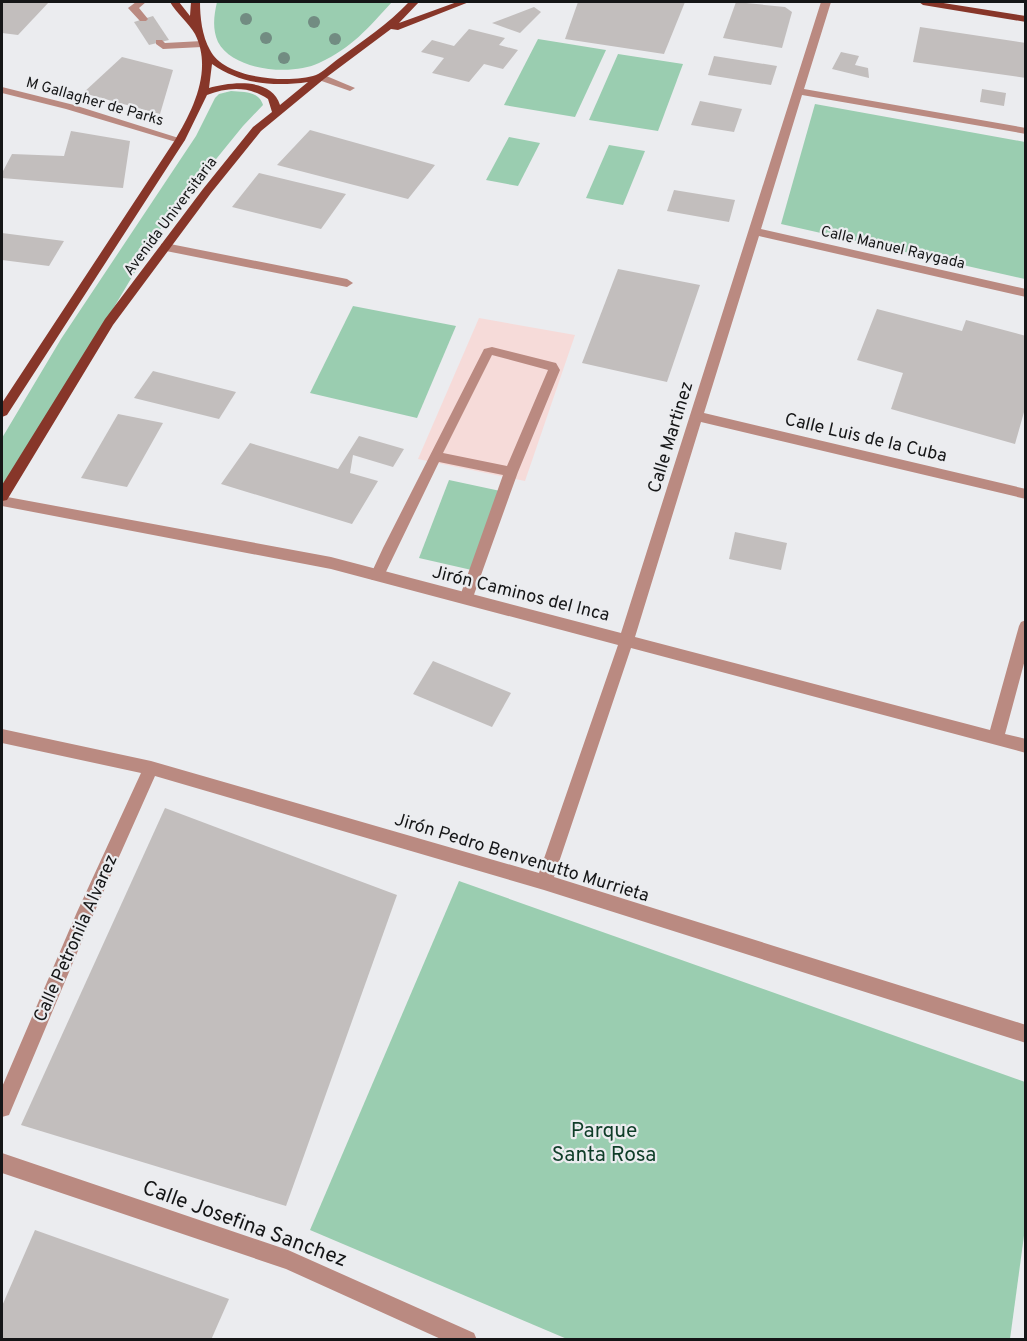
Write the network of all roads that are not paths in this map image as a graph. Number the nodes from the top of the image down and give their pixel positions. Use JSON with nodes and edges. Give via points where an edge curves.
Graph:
{"nodes":[{"id":1,"x":141,"y":2,"type":"edge"},
{"id":2,"x":174,"y":2,"type":"edge"},
{"id":3,"x":196,"y":2,"type":"edge"},
{"id":4,"x":414,"y":2,"type":"edge"},
{"id":5,"x":464,"y":2,"type":"edge"},
{"id":6,"x":826,"y":2,"type":"edge"},
{"id":7,"x":923,"y":2,"type":"edge"},
{"id":8,"x":143,"y":19,"type":"dead end"},
{"id":9,"x":1026,"y":19,"type":"edge"},
{"id":10,"x":196,"y":29,"type":"junction"},
{"id":11,"x":378,"y":36,"type":"junction"},
{"id":12,"x":159,"y":42,"type":"dead end"},
{"id":13,"x":204,"y":48,"type":"junction"},
{"id":14,"x":320,"y":77,"type":"junction"},
{"id":15,"x":350,"y":88,"type":"dead end"},
{"id":16,"x":2,"y":90,"type":"edge"},
{"id":17,"x":799,"y":91,"type":"junction"},
{"id":18,"x":201,"y":94,"type":"junction"},
{"id":19,"x":277,"y":112,"type":"junction"},
{"id":20,"x":1026,"y":131,"type":"edge"},
{"id":21,"x":180,"y":140,"type":"junction"},
{"id":22,"x":755,"y":231,"type":"junction"},
{"id":23,"x":165,"y":247,"type":"junction"},
{"id":24,"x":347,"y":282,"type":"dead end"},
{"id":25,"x":1026,"y":293,"type":"edge"},
{"id":26,"x":2,"y":412,"type":"edge"},
{"id":27,"x":697,"y":416,"type":"junction"},
{"id":28,"x":436,"y":456,"type":"junction"},
{"id":29,"x":511,"y":472,"type":"junction"},
{"id":30,"x":1026,"y":494,"type":"edge"},
{"id":31,"x":2,"y":496,"type":"edge"},
{"id":32,"x":2,"y":501,"type":"edge"},
{"id":33,"x":377,"y":576,"type":"junction"},
{"id":34,"x":466,"y":599,"type":"junction"},
{"id":35,"x":1026,"y":626,"type":"edge"},
{"id":36,"x":627,"y":639,"type":"junction"},
{"id":37,"x":2,"y":736,"type":"edge"},
{"id":38,"x":996,"y":738,"type":"junction"},
{"id":39,"x":1026,"y":746,"type":"edge"},
{"id":40,"x":151,"y":768,"type":"junction"},
{"id":41,"x":544,"y":882,"type":"junction"},
{"id":42,"x":1026,"y":1034,"type":"edge"},
{"id":43,"x":2,"y":1108,"type":"edge"},
{"id":44,"x":2,"y":1163,"type":"edge"},
{"id":45,"x":467,"y":1340,"type":"edge"}],
"edges":[{"from":1,"to":8,"type":"street","via":[[133,8]]},
{"from":2,"to":10,"type":"main road"},
{"from":3,"to":10,"type":"main road","name":"Avenida Universitaria"},
{"from":4,"to":11,"type":"main road","name":"Avenida Universitaria"},
{"from":5,"to":11,"type":"main road"},
{"from":6,"to":17,"type":"street","name":"Calle Martinez"},
{"from":7,"to":9,"type":"main road"},
{"from":10,"to":13,"type":"main road","name":"Avenida Universitaria"},
{"from":11,"to":14,"type":"main road","name":"Avenida Universitaria"},
{"from":12,"to":13,"type":"street","via":[[163,46]]},
{"from":13,"to":14,"type":"main road","via":[[223,68],[253,79],[290,81]]},
{"from":13,"to":18,"type":"main road","name":"Avenida Universitaria","via":[[207,70]]},
{"from":14,"to":15,"type":"street"},
{"from":14,"to":19,"type":"main road","name":"Avenida Universitaria"},
{"from":16,"to":21,"type":"street","name":"M Gallagher de Parks"},
{"from":17,"to":20,"type":"street"},
{"from":17,"to":22,"type":"street","name":"Calle Martinez"},
{"from":18,"to":19,"type":"main road","via":[[228,86],[251,88],[273,98]]},
{"from":18,"to":21,"type":"main road","name":"Avenida Universitaria"},
{"from":19,"to":23,"type":"main road","name":"Avenida Universitaria","via":[[257,129]]},
{"from":21,"to":26,"type":"main road","name":"Avenida Universitaria"},
{"from":22,"to":25,"type":"street","name":"Calle Manuel Raygada"},
{"from":22,"to":27,"type":"street","name":"Calle Martinez"},
{"from":23,"to":24,"type":"street"},
{"from":23,"to":31,"type":"main road","name":"Avenida Universitaria","via":[[109,322]]},
{"from":27,"to":30,"type":"street","name":"Calle Luis de la Cuba"},
{"from":27,"to":36,"type":"street","name":"Calle Martinez"},
{"from":28,"to":29,"type":"street"},
{"from":28,"to":29,"type":"street","via":[[488,352],[492,351],[552,366],[554,370]]},
{"from":28,"to":33,"type":"street"},
{"from":29,"to":34,"type":"street"},
{"from":32,"to":33,"type":"street","name":"Jirón Caminos del Inca","via":[[331,563]]},
{"from":33,"to":34,"type":"street","name":"Jirón Caminos del Inca"},
{"from":34,"to":36,"type":"street","name":"Jirón Caminos del Inca"},
{"from":35,"to":38,"type":"street"},
{"from":36,"to":38,"type":"street","name":"Jirón Caminos del Inca"},
{"from":36,"to":41,"type":"street","name":"Calle Martinez"},
{"from":37,"to":40,"type":"street","name":"Jirón Pedro Benvenutto Murrieta"},
{"from":38,"to":39,"type":"street","name":"Jirón Caminos del Inca"},
{"from":40,"to":41,"type":"street","name":"Jirón Pedro Benvenutto Murrieta"},
{"from":40,"to":43,"type":"street","name":"Calle Petronila Alvarez"},
{"from":41,"to":42,"type":"street","name":"Jirón Pedro Benvenutto Murrieta"},
{"from":44,"to":45,"type":"street","name":"Calle Josefina Sanchez","via":[[288,1260]]}]}
